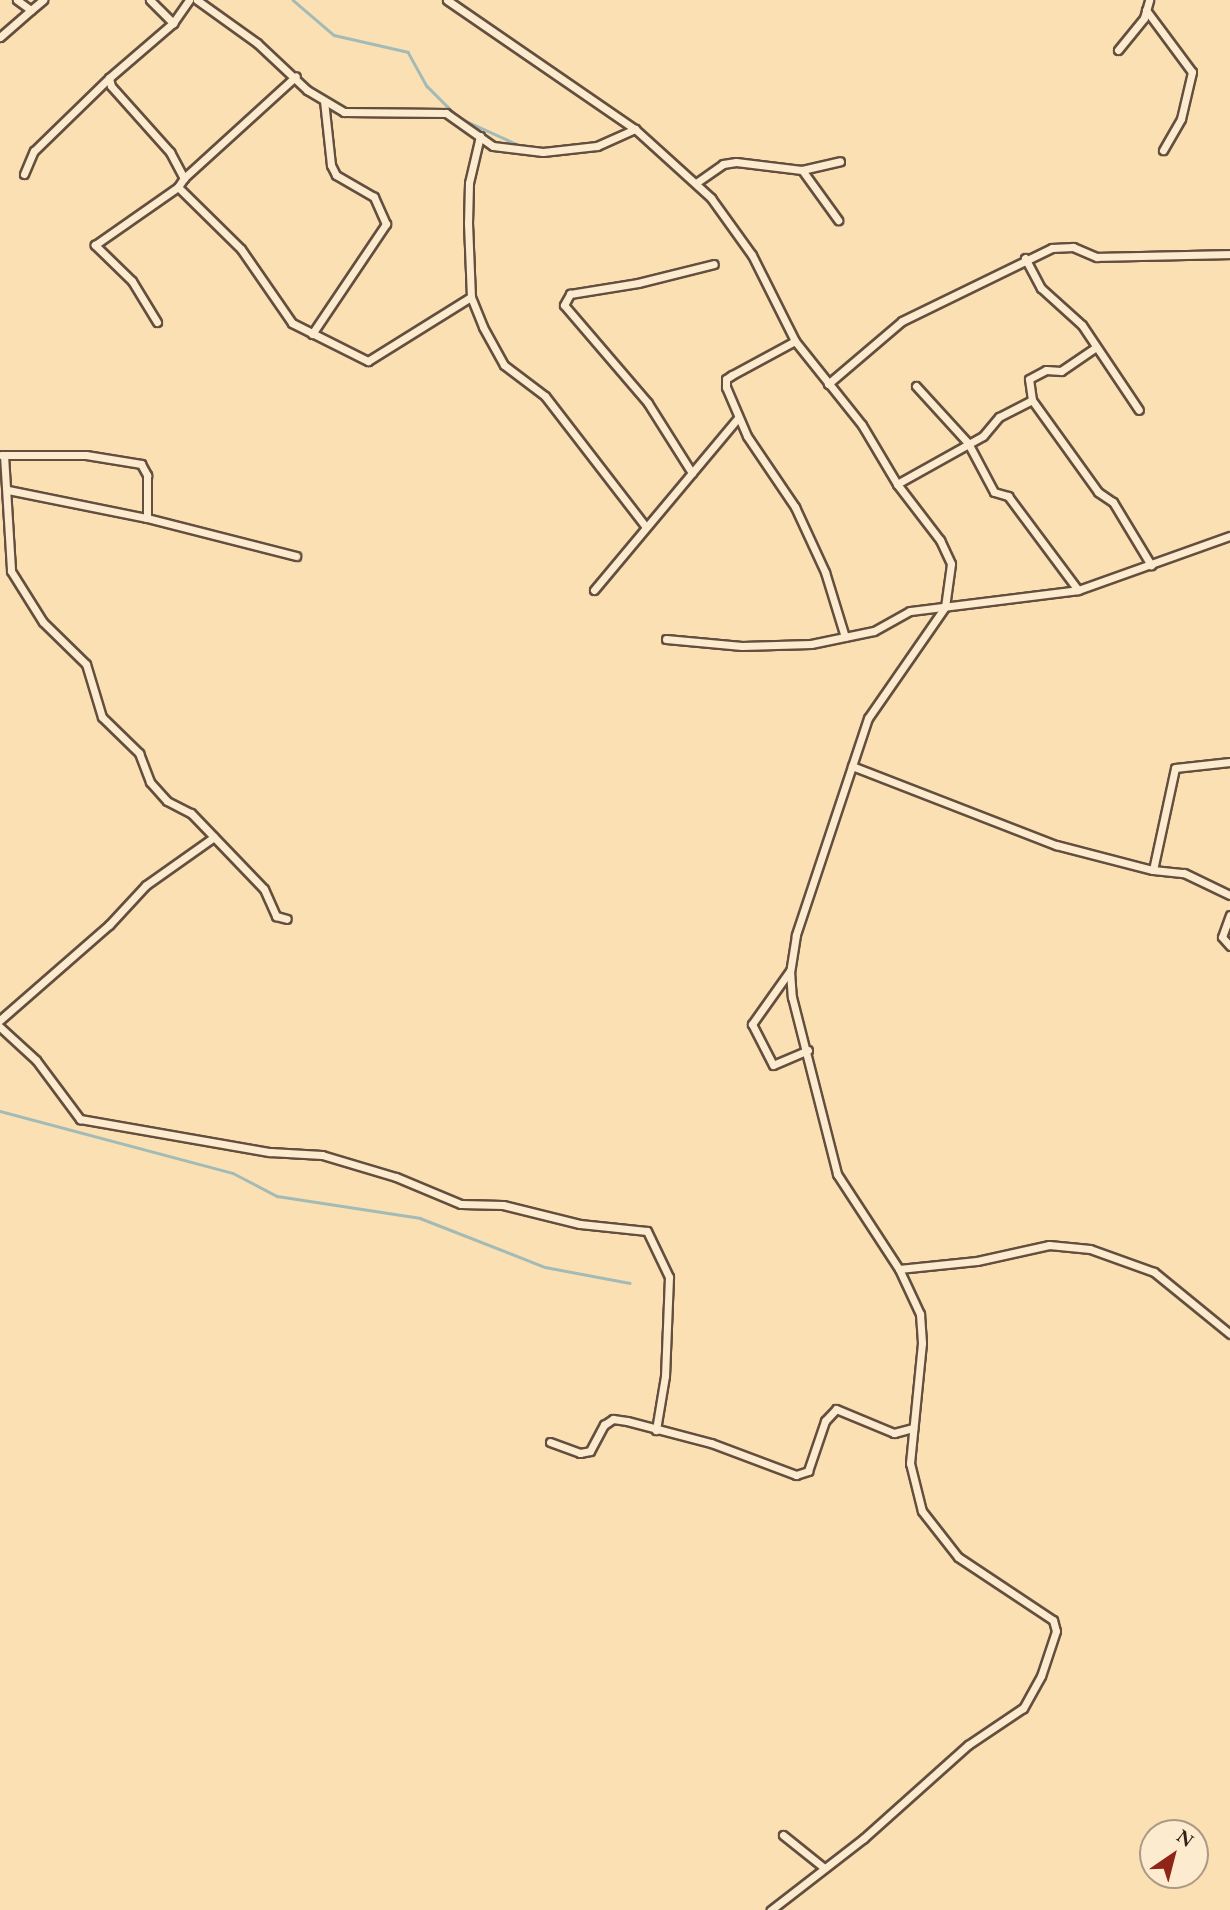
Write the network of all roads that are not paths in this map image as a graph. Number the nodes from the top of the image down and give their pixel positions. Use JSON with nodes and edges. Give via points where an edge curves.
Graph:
{"nodes":[{"id":1,"x":17,"y":0,"type":"edge"},
{"id":2,"x":43,"y":0,"type":"edge"},
{"id":3,"x":150,"y":0,"type":"edge"},
{"id":4,"x":189,"y":0,"type":"edge"},
{"id":5,"x":197,"y":0,"type":"edge"},
{"id":6,"x":447,"y":0,"type":"edge"},
{"id":7,"x":1149,"y":0,"type":"edge"},
{"id":8,"x":31,"y":10,"type":"junction"},
{"id":9,"x":1146,"y":10,"type":"junction"},
{"id":10,"x":173,"y":23,"type":"junction"},
{"id":11,"x":0,"y":37,"type":"edge"},
{"id":12,"x":1118,"y":50,"type":"dead end"},
{"id":13,"x":296,"y":76,"type":"junction"},
{"id":14,"x":109,"y":78,"type":"junction"},
{"id":15,"x":324,"y":100,"type":"junction"},
{"id":16,"x":635,"y":129,"type":"junction"},
{"id":17,"x":480,"y":136,"type":"junction"},
{"id":18,"x":1163,"y":150,"type":"dead end"},
{"id":19,"x":840,"y":161,"type":"dead end"},
{"id":20,"x":802,"y":170,"type":"junction"},
{"id":21,"x":24,"y":174,"type":"dead end"},
{"id":22,"x":184,"y":178,"type":"junction"},
{"id":23,"x":696,"y":183,"type":"junction"},
{"id":24,"x":178,"y":187,"type":"junction"},
{"id":25,"x":838,"y":220,"type":"dead end"},
{"id":26,"x":1230,"y":254,"type":"edge"},
{"id":27,"x":1025,"y":258,"type":"junction"},
{"id":28,"x":714,"y":264,"type":"dead end"},
{"id":29,"x":471,"y":297,"type":"junction"},
{"id":30,"x":157,"y":322,"type":"dead end"},
{"id":31,"x":312,"y":334,"type":"junction"},
{"id":32,"x":795,"y":341,"type":"junction"},
{"id":33,"x":1096,"y":347,"type":"junction"},
{"id":34,"x":828,"y":384,"type":"junction"},
{"id":35,"x":916,"y":386,"type":"dead end"},
{"id":36,"x":1032,"y":400,"type":"junction"},
{"id":37,"x":1139,"y":410,"type":"dead end"},
{"id":38,"x":738,"y":418,"type":"junction"},
{"id":39,"x":968,"y":443,"type":"junction"},
{"id":40,"x":2,"y":454,"type":"edge"},
{"id":41,"x":691,"y":473,"type":"junction"},
{"id":42,"x":897,"y":484,"type":"junction"},
{"id":43,"x":8,"y":490,"type":"junction"},
{"id":44,"x":147,"y":518,"type":"junction"},
{"id":45,"x":646,"y":527,"type":"junction"},
{"id":46,"x":1230,"y":536,"type":"edge"},
{"id":47,"x":296,"y":556,"type":"dead end"},
{"id":48,"x":1151,"y":565,"type":"junction"},
{"id":49,"x":11,"y":571,"type":"junction"},
{"id":50,"x":0,"y":575,"type":"edge"},
{"id":51,"x":594,"y":590,"type":"dead end"},
{"id":52,"x":1078,"y":590,"type":"junction"},
{"id":53,"x":945,"y":607,"type":"junction"},
{"id":54,"x":845,"y":637,"type":"junction"},
{"id":55,"x":666,"y":639,"type":"dead end"},
{"id":56,"x":1230,"y":762,"type":"edge"},
{"id":57,"x":852,"y":766,"type":"junction"},
{"id":58,"x":214,"y":837,"type":"junction"},
{"id":59,"x":1153,"y":870,"type":"junction"},
{"id":60,"x":1230,"y":895,"type":"edge"},
{"id":61,"x":1230,"y":915,"type":"edge"},
{"id":62,"x":288,"y":919,"type":"dead end"},
{"id":63,"x":1230,"y":946,"type":"edge"},
{"id":64,"x":790,"y":971,"type":"junction"},
{"id":65,"x":0,"y":1020,"type":"edge"},
{"id":66,"x":0,"y":1027,"type":"edge"},
{"id":67,"x":808,"y":1050,"type":"junction"},
{"id":68,"x":899,"y":1269,"type":"junction"},
{"id":69,"x":1230,"y":1334,"type":"edge"},
{"id":70,"x":913,"y":1427,"type":"junction"},
{"id":71,"x":656,"y":1430,"type":"junction"},
{"id":72,"x":550,"y":1442,"type":"dead end"},
{"id":73,"x":783,"y":1835,"type":"dead end"},
{"id":74,"x":823,"y":1867,"type":"junction"},
{"id":75,"x":771,"y":1910,"type":"edge"}],
"edges":[{"from":1,"to":8,"type":"street"},
{"from":2,"to":8,"type":"street"},
{"from":3,"to":10,"type":"street"},
{"from":4,"to":10,"type":"street"},
{"from":5,"to":13,"type":"street"},
{"from":6,"to":16,"type":"street"},
{"from":7,"to":9,"type":"street"},
{"from":8,"to":11,"type":"street"},
{"from":9,"to":12,"type":"street"},
{"from":9,"to":18,"type":"street","via":[[1192,72],[1181,120]]},
{"from":10,"to":14,"type":"street"},
{"from":13,"to":15,"type":"street"},
{"from":13,"to":22,"type":"street"},
{"from":14,"to":21,"type":"street","via":[[34,150]]},
{"from":14,"to":22,"type":"street","via":[[128,108],[170,152]]},
{"from":15,"to":17,"type":"street","via":[[344,112],[446,113]]},
{"from":15,"to":31,"type":"street","via":[[336,175],[374,197],[386,223]]},
{"from":16,"to":17,"type":"street","via":[[597,146],[542,152],[493,146]]},
{"from":16,"to":23,"type":"street"},
{"from":17,"to":29,"type":"street","via":[[469,183]]},
{"from":19,"to":20,"type":"street"},
{"from":20,"to":23,"type":"street","via":[[736,162],[723,164]]},
{"from":20,"to":25,"type":"street"},
{"from":22,"to":24,"type":"street"},
{"from":23,"to":32,"type":"street","via":[[752,255]]},
{"from":24,"to":30,"type":"street","via":[[95,245],[132,281]]},
{"from":24,"to":31,"type":"street","via":[[241,249],[292,323]]},
{"from":26,"to":27,"type":"street","via":[[1097,257],[1064,246]]},
{"from":27,"to":33,"type":"street","via":[[1041,288],[1082,325]]},
{"from":27,"to":34,"type":"street","via":[[902,321]]},
{"from":28,"to":41,"type":"street","via":[[638,283],[570,293],[564,305],[648,403]]},
{"from":29,"to":31,"type":"street","via":[[368,361]]},
{"from":29,"to":45,"type":"street","via":[[503,365],[545,396]]},
{"from":32,"to":34,"type":"street"},
{"from":32,"to":38,"type":"street","via":[[726,379]]},
{"from":33,"to":36,"type":"street","via":[[1061,371],[1046,370],[1030,380]]},
{"from":33,"to":37,"type":"street"},
{"from":34,"to":42,"type":"street","via":[[862,425]]},
{"from":35,"to":39,"type":"street"},
{"from":36,"to":39,"type":"street","via":[[999,417],[983,436]]},
{"from":36,"to":48,"type":"street","via":[[1098,492],[1114,502]]},
{"from":38,"to":41,"type":"street"},
{"from":38,"to":54,"type":"street","via":[[795,507],[825,572]]},
{"from":39,"to":42,"type":"street"},
{"from":39,"to":52,"type":"street","via":[[994,492],[1008,496]]},
{"from":40,"to":43,"type":"street"},
{"from":40,"to":44,"type":"street","via":[[86,455],[141,464],[147,475]]},
{"from":41,"to":45,"type":"street"},
{"from":42,"to":53,"type":"street","via":[[947,554],[952,577]]},
{"from":43,"to":44,"type":"street"},
{"from":43,"to":49,"type":"street"},
{"from":44,"to":47,"type":"street"},
{"from":45,"to":51,"type":"street"},
{"from":46,"to":48,"type":"street"},
{"from":48,"to":52,"type":"street"},
{"from":49,"to":50,"type":"street"},
{"from":49,"to":58,"type":"street","via":[[43,622],[86,664],[102,717],[139,753],[150,782]]},
{"from":52,"to":53,"type":"street"},
{"from":53,"to":54,"type":"street","via":[[910,611],[890,626]]},
{"from":53,"to":57,"type":"street","via":[[880,697]]},
{"from":54,"to":55,"type":"street","via":[[811,644],[742,646]]},
{"from":56,"to":59,"type":"street","via":[[1175,768]]},
{"from":57,"to":59,"type":"street","via":[[1056,845]]},
{"from":57,"to":64,"type":"street","via":[[796,936]]},
{"from":58,"to":62,"type":"street","via":[[264,889],[276,916]]},
{"from":58,"to":65,"type":"street","via":[[146,885],[109,925]]},
{"from":59,"to":60,"type":"street","via":[[1184,873]]},
{"from":61,"to":63,"type":"street","via":[[1222,937]]},
{"from":64,"to":67,"type":"street","via":[[792,997]]},
{"from":64,"to":67,"type":"street","via":[[752,1024],[774,1065]]},
{"from":66,"to":71,"type":"street","via":[[36,1060],[80,1119],[270,1153],[322,1155],[396,1177],[461,1205],[503,1205],[580,1224],[647,1231],[669,1277],[665,1376]]},
{"from":67,"to":68,"type":"street","via":[[837,1174]]},
{"from":68,"to":69,"type":"street","via":[[978,1261],[1049,1245],[1090,1249],[1154,1272]]},
{"from":68,"to":70,"type":"street","via":[[915,1298],[921,1324]]},
{"from":70,"to":71,"type":"street","via":[[894,1433],[836,1409],[825,1421],[808,1471],[796,1475],[711,1443]]},
{"from":70,"to":74,"type":"street","via":[[912,1479],[933,1527],[958,1557],[1053,1620],[1055,1639],[1023,1708],[968,1745],[864,1838]]},
{"from":71,"to":72,"type":"street","via":[[612,1419],[590,1451],[580,1453]]},
{"from":73,"to":74,"type":"street"},
{"from":74,"to":75,"type":"street"}]}
